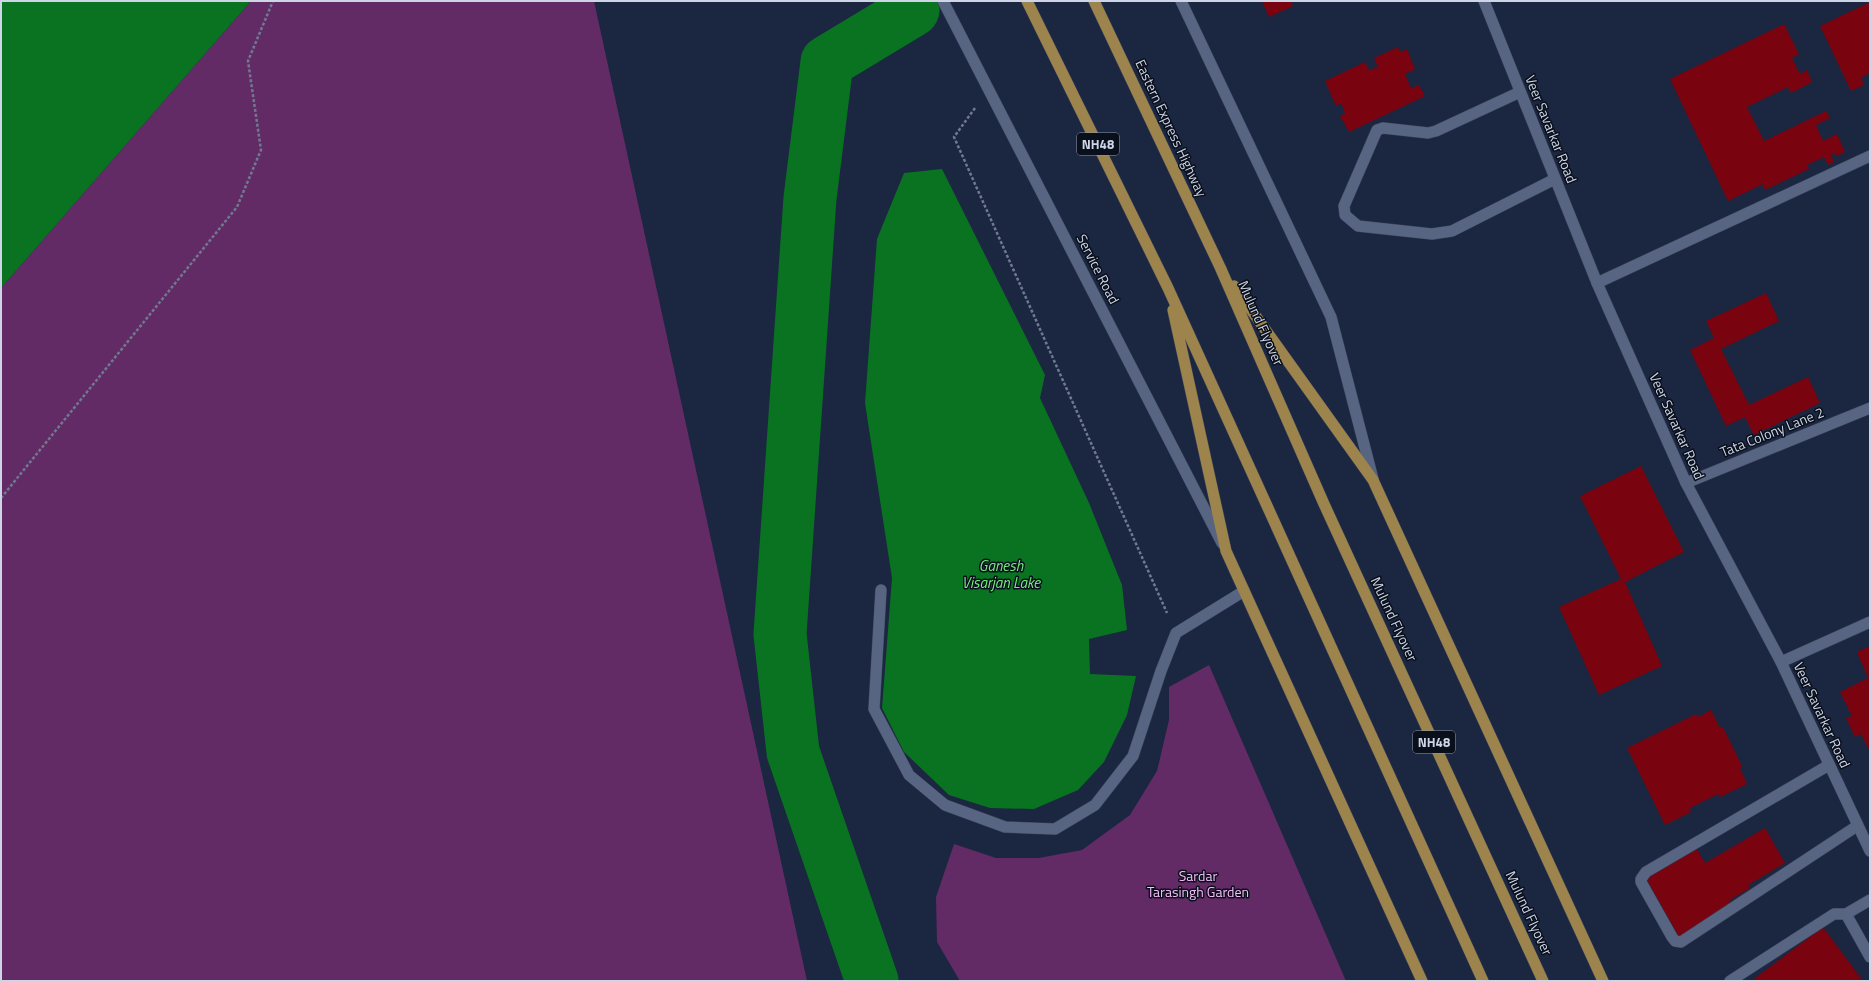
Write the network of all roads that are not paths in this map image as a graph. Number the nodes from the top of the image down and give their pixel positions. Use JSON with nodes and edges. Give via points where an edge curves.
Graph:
{"nodes":[{"id":1,"x":943,"y":1,"type":"edge"},
{"id":2,"x":1027,"y":1,"type":"edge"},
{"id":3,"x":1094,"y":1,"type":"edge"},
{"id":4,"x":1181,"y":1,"type":"edge"},
{"id":5,"x":1484,"y":1,"type":"edge"},
{"id":6,"x":1520,"y":92,"type":"junction"},
{"id":7,"x":1870,"y":156,"type":"edge"},
{"id":8,"x":1555,"y":179,"type":"junction"},
{"id":9,"x":1220,"y":267,"type":"junction"},
{"id":10,"x":1597,"y":283,"type":"junction"},
{"id":11,"x":1168,"y":288,"type":"junction"},
{"id":12,"x":1870,"y":408,"type":"edge"},
{"id":13,"x":1373,"y":480,"type":"junction"},
{"id":14,"x":1686,"y":483,"type":"junction"},
{"id":15,"x":1226,"y":551,"type":"junction"},
{"id":16,"x":881,"y":590,"type":"dead end"},
{"id":17,"x":1244,"y":591,"type":"junction"},
{"id":18,"x":1870,"y":622,"type":"edge"},
{"id":19,"x":1781,"y":662,"type":"junction"},
{"id":20,"x":1829,"y":765,"type":"junction"},
{"id":21,"x":1857,"y":826,"type":"junction"},
{"id":22,"x":1866,"y":834,"type":"edge"},
{"id":23,"x":1870,"y":851,"type":"edge"},
{"id":24,"x":1870,"y":900,"type":"edge"},
{"id":25,"x":1846,"y":914,"type":"junction"},
{"id":26,"x":1870,"y":957,"type":"edge"},
{"id":27,"x":1422,"y":981,"type":"edge"},
{"id":28,"x":1483,"y":981,"type":"edge"},
{"id":29,"x":1543,"y":981,"type":"edge"},
{"id":30,"x":1603,"y":981,"type":"edge"},
{"id":31,"x":1730,"y":981,"type":"edge"}],
"edges":[{"from":1,"to":15,"type":"street","name":"Service Road"},
{"from":2,"to":11,"type":"highway","number":"NH48"},
{"from":3,"to":9,"type":"highway","name":"Eastern Express Highway","number":"NH48"},
{"from":4,"to":13,"type":"street","via":[[1331,318]]},
{"from":5,"to":6,"type":"street","name":"Veer Savarkar Road"},
{"from":6,"to":8,"type":"street","name":"Veer Savarkar Road"},
{"from":6,"to":8,"type":"street","via":[[1436,131],[1428,133],[1383,128],[1376,130],[1344,206],[1345,215],[1358,226],[1444,233]]},
{"from":7,"to":10,"type":"street"},
{"from":8,"to":10,"type":"street","name":"Veer Savarkar Road"},
{"from":9,"to":13,"type":"highway"},
{"from":9,"to":29,"type":"highway","name":"Mulund Flyover","number":"NH48","via":[[1322,498]]},
{"from":10,"to":14,"type":"street","name":"Veer Savarkar Road"},
{"from":11,"to":15,"type":"highway"},
{"from":11,"to":28,"type":"highway","number":"NH48"},
{"from":12,"to":14,"type":"street","name":"Tata Colony Lane 2"},
{"from":13,"to":30,"type":"highway"},
{"from":14,"to":19,"type":"street","name":"Veer Savarkar Road"},
{"from":15,"to":17,"type":"highway"},
{"from":16,"to":17,"type":"street","via":[[874,709],[909,775],[945,805],[1005,827],[1055,829],[1095,805],[1133,756],[1176,632]]},
{"from":17,"to":27,"type":"highway"},
{"from":18,"to":19,"type":"street"},
{"from":19,"to":20,"type":"street","name":"Veer Savarkar Road"},
{"from":20,"to":21,"type":"street","name":"Veer Savarkar Road"},
{"from":20,"to":21,"type":"street","via":[[1646,872],[1641,882],[1672,937],[1675,941],[1681,942]]},
{"from":21,"to":22,"type":"street","name":"Veer Savarkar Road"},
{"from":22,"to":23,"type":"street","name":"Veer Savarkar Road"},
{"from":24,"to":25,"type":"street"},
{"from":25,"to":26,"type":"street"},
{"from":25,"to":31,"type":"street","via":[[1834,914]]}]}
